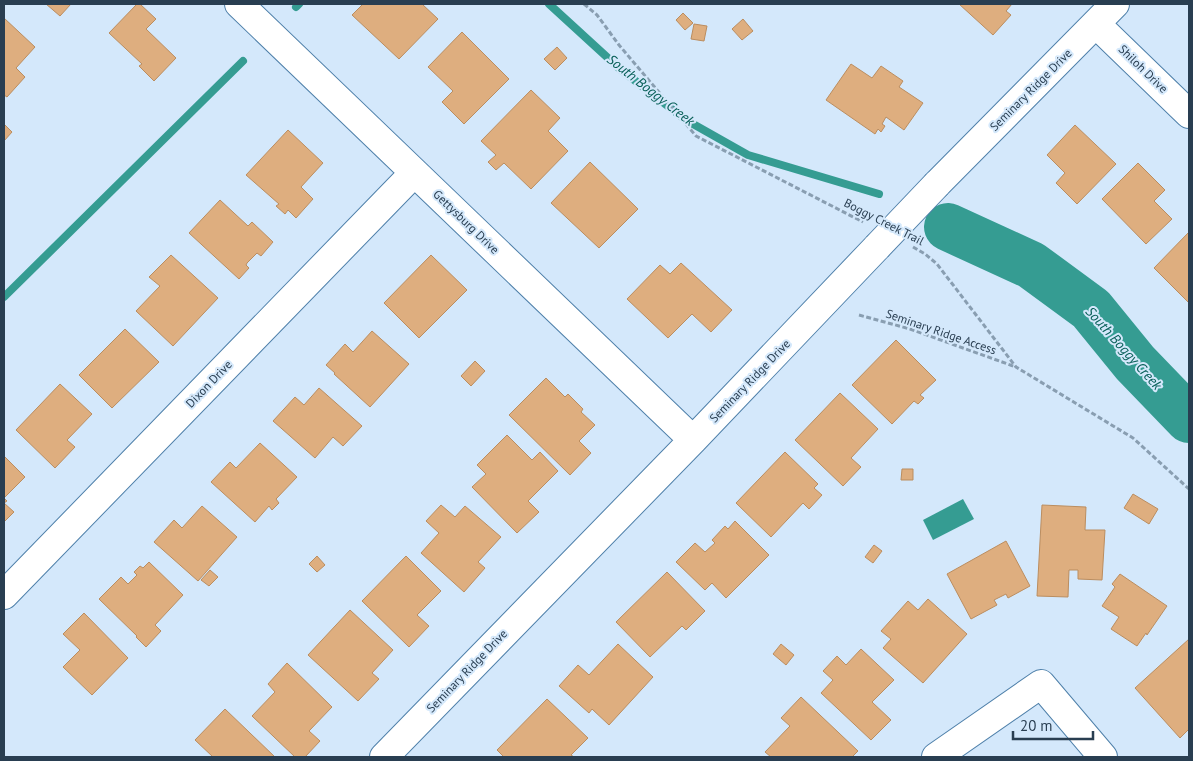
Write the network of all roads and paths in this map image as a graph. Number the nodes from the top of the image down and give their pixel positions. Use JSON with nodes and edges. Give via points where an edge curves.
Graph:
{"nodes":[{"id":1,"x":239,"y":4,"type":"edge"},
{"id":2,"x":584,"y":4,"type":"edge"},
{"id":3,"x":1115,"y":4,"type":"edge"},
{"id":4,"x":1096,"y":24,"type":"junction"},
{"id":5,"x":1189,"y":114,"type":"edge"},
{"id":6,"x":414,"y":173,"type":"junction"},
{"id":7,"x":864,"y":222,"type":"dead end"},
{"id":8,"x":908,"y":244,"type":"dead end"},
{"id":9,"x":859,"y":315,"type":"dead end"},
{"id":10,"x":1016,"y":367,"type":"junction"},
{"id":11,"x":693,"y":440,"type":"junction"},
{"id":12,"x":1189,"y":489,"type":"edge"},
{"id":13,"x":4,"y":595,"type":"edge"},
{"id":14,"x":384,"y":757,"type":"edge"},
{"id":15,"x":936,"y":757,"type":"edge"},
{"id":16,"x":1103,"y":757,"type":"edge"}],
"edges":[{"from":1,"to":6,"type":"street","name":"Gettysburg Drive"},
{"from":2,"to":7,"type":"path","name":"Boggy Creek Trail","via":[[597,15],[696,136]]},
{"from":3,"to":4,"type":"street","name":"Seminary Ridge Drive"},
{"from":4,"to":5,"type":"street","name":"Shiloh Drive"},
{"from":4,"to":11,"type":"street","name":"Seminary Ridge Drive","bridge":true,"via":[[937,184]]},
{"from":6,"to":11,"type":"street","name":"Gettysburg Drive"},
{"from":6,"to":13,"type":"street","name":"Dixon Drive"},
{"from":8,"to":10,"type":"path","name":"Boggy Creek Trail","via":[[937,264]]},
{"from":9,"to":10,"type":"path","name":"Seminary Ridge Access"},
{"from":10,"to":12,"type":"path","name":"Boggy Creek Trail","via":[[1133,438]]},
{"from":11,"to":14,"type":"street","name":"Seminary Ridge Drive"},
{"from":15,"to":16,"type":"street","via":[[1041,684]]}]}
